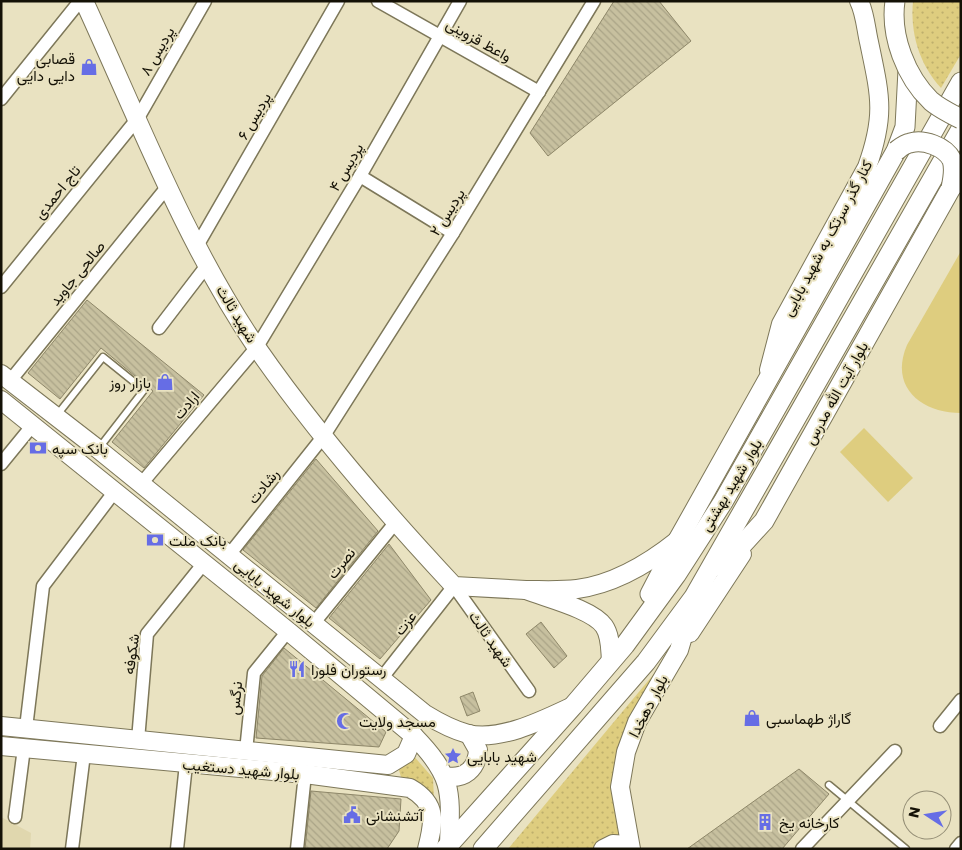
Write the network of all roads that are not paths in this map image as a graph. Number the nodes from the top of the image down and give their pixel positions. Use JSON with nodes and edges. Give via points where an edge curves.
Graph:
{"nodes":[{"id":1,"x":82,"y":1,"type":"edge"},
{"id":2,"x":205,"y":1,"type":"edge"},
{"id":3,"x":338,"y":1,"type":"edge"},
{"id":4,"x":378,"y":1,"type":"edge"},
{"id":5,"x":460,"y":1,"type":"edge"},
{"id":6,"x":594,"y":1,"type":"edge"},
{"id":7,"x":859,"y":1,"type":"edge"},
{"id":8,"x":884,"y":1,"type":"edge"},
{"id":9,"x":895,"y":1,"type":"edge"},
{"id":10,"x":439,"y":37,"type":"junction"},
{"id":11,"x":896,"y":39,"type":"junction"},
{"id":12,"x":908,"y":70,"type":"junction"},
{"id":13,"x":961,"y":82,"type":"edge"},
{"id":14,"x":540,"y":92,"type":"junction"},
{"id":15,"x":1,"y":99,"type":"edge"},
{"id":16,"x":138,"y":118,"type":"junction"},
{"id":17,"x":961,"y":119,"type":"edge"},
{"id":18,"x":961,"y":129,"type":"edge"},
{"id":19,"x":896,"y":152,"type":"junction"},
{"id":20,"x":360,"y":176,"type":"junction"},
{"id":21,"x":956,"y":183,"type":"edge"},
{"id":22,"x":168,"y":186,"type":"junction"},
{"id":23,"x":453,"y":233,"type":"junction"},
{"id":24,"x":197,"y":246,"type":"junction"},
{"id":25,"x":208,"y":264,"type":"junction"},
{"id":26,"x":1,"y":287,"type":"edge"},
{"id":27,"x":159,"y":328,"type":"dead end"},
{"id":28,"x":257,"y":347,"type":"junction"},
{"id":29,"x":6,"y":377,"type":"edge"},
{"id":30,"x":764,"y":386,"type":"junction"},
{"id":31,"x":1,"y":400,"type":"edge"},
{"id":32,"x":57,"y":416,"type":"junction"},
{"id":33,"x":32,"y":426,"type":"junction"},
{"id":34,"x":323,"y":438,"type":"junction"},
{"id":35,"x":98,"y":449,"type":"junction"},
{"id":36,"x":1,"y":464,"type":"edge"},
{"id":37,"x":141,"y":484,"type":"junction"},
{"id":38,"x":116,"y":491,"type":"junction"},
{"id":39,"x":764,"y":521,"type":"junction"},
{"id":40,"x":395,"y":523,"type":"junction"},
{"id":41,"x":678,"y":540,"type":"junction"},
{"id":42,"x":229,"y":555,"type":"junction"},
{"id":43,"x":204,"y":562,"type":"junction"},
{"id":44,"x":454,"y":586,"type":"junction"},
{"id":45,"x":526,"y":590,"type":"junction"},
{"id":46,"x":694,"y":597,"type":"junction"},
{"id":47,"x":313,"y":624,"type":"junction"},
{"id":48,"x":288,"y":631,"type":"junction"},
{"id":49,"x":625,"y":645,"type":"junction"},
{"id":50,"x":679,"y":650,"type":"junction"},
{"id":51,"x":611,"y":661,"type":"junction"},
{"id":52,"x":381,"y":679,"type":"junction"},
{"id":53,"x":528,"y":691,"type":"dead end"},
{"id":54,"x":961,"y":700,"type":"edge"},
{"id":55,"x":573,"y":706,"type":"junction"},
{"id":56,"x":1,"y":726,"type":"edge"},
{"id":57,"x":940,"y":726,"type":"dead end"},
{"id":58,"x":26,"y":728,"type":"junction"},
{"id":59,"x":469,"y":734,"type":"junction"},
{"id":60,"x":414,"y":736,"type":"junction"},
{"id":61,"x":138,"y":740,"type":"junction"},
{"id":62,"x":1,"y":746,"type":"edge"},
{"id":63,"x":24,"y":748,"type":"junction"},
{"id":64,"x":246,"y":751,"type":"junction"},
{"id":65,"x":895,"y":751,"type":"dead end"},
{"id":66,"x":84,"y":754,"type":"junction"},
{"id":67,"x":186,"y":764,"type":"junction"},
{"id":68,"x":388,"y":765,"type":"junction"},
{"id":69,"x":305,"y":774,"type":"junction"},
{"id":70,"x":445,"y":776,"type":"junction"},
{"id":71,"x":389,"y":784,"type":"junction"},
{"id":72,"x":829,"y":785,"type":"dead end"},
{"id":73,"x":848,"y":801,"type":"junction"},
{"id":74,"x":15,"y":817,"type":"dead end"},
{"id":75,"x":961,"y":843,"type":"edge"},
{"id":76,"x":447,"y":846,"type":"edge"},
{"id":77,"x":630,"y":847,"type":"edge"},
{"id":78,"x":72,"y":849,"type":"edge"},
{"id":79,"x":177,"y":849,"type":"edge"},
{"id":80,"x":297,"y":849,"type":"edge"},
{"id":81,"x":428,"y":849,"type":"edge"},
{"id":82,"x":483,"y":849,"type":"edge"},
{"id":83,"x":603,"y":849,"type":"edge"},
{"id":84,"x":802,"y":849,"type":"edge"},
{"id":85,"x":906,"y":849,"type":"edge"},
{"id":86,"x":956,"y":849,"type":"edge"}],
"edges":[{"from":1,"to":15,"type":"street"},
{"from":1,"to":16,"type":"street","name":"شهید ثالث"},
{"from":2,"to":16,"type":"street","name":"پردیس ۸"},
{"from":3,"to":24,"type":"street","name":"پردیس ۶"},
{"from":4,"to":10,"type":"street","name":"واعظ قزوینی"},
{"from":5,"to":10,"type":"street","name":"پردیس ۴"},
{"from":6,"to":14,"type":"street","name":"پردیس ۲"},
{"from":7,"to":30,"type":"street","name":"کنار گذر سرتک به شهید بابایی","via":[[880,95],[875,144],[867,167],[781,324]]},
{"from":8,"to":11,"type":"main road"},
{"from":9,"to":11,"type":"main road","bridge":true},
{"from":10,"to":14,"type":"street","name":"واعظ قزوینی"},
{"from":10,"to":20,"type":"street","name":"پردیس ۴"},
{"from":11,"to":12,"type":"main road","bridge":true},
{"from":12,"to":17,"type":"main road","bridge":true,"via":[[932,102]]},
{"from":12,"to":19,"type":"main road","via":[[905,127]]},
{"from":13,"to":49,"type":"main road","name":"بلوار شهید بهشتی","via":[[723,502]]},
{"from":14,"to":23,"type":"street","name":"پردیس ۲"},
{"from":16,"to":22,"type":"street","name":"شهید ثالث"},
{"from":16,"to":26,"type":"street","name":"تاج احمدی"},
{"from":18,"to":46,"type":"main road","name":"بلوار شهید بهشتی"},
{"from":19,"to":21,"type":"main road","bridge":true,"via":[[907,143],[920,141],[936,147],[947,154]]},
{"from":19,"to":30,"type":"main road"},
{"from":20,"to":23,"type":"street"},
{"from":20,"to":28,"type":"street","name":"پردیس ۴"},
{"from":21,"to":39,"type":"main road","name":"بلوار آیت الله مدرس"},
{"from":22,"to":24,"type":"street","name":"شهید ثالث"},
{"from":22,"to":29,"type":"street","name":"صالحی جاوید"},
{"from":23,"to":34,"type":"street","name":"پردیس ۲"},
{"from":24,"to":25,"type":"street","name":"شهید ثالث"},
{"from":25,"to":27,"type":"street"},
{"from":25,"to":28,"type":"street","name":"شهید ثالث"},
{"from":28,"to":34,"type":"street","name":"شهید ثالث"},
{"from":28,"to":37,"type":"street","name":"ارادت"},
{"from":29,"to":32,"type":"street","name":"بلوار شهید بابایی"},
{"from":30,"to":41,"type":"main road"},
{"from":31,"to":33,"type":"street","name":"بلوار شهید بابایی"},
{"from":32,"to":35,"type":"street","name":"بلوار شهید بابایی"},
{"from":32,"to":35,"type":"lane","via":[[103,357],[117,368],[144,390]]},
{"from":33,"to":36,"type":"street"},
{"from":33,"to":38,"type":"street","name":"بلوار شهید بابایی"},
{"from":34,"to":40,"type":"street","name":"شهید ثالث"},
{"from":34,"to":42,"type":"street","name":"رشادت"},
{"from":35,"to":37,"type":"street","name":"بلوار شهید بابایی"},
{"from":37,"to":42,"type":"street","name":"بلوار شهید بابایی"},
{"from":38,"to":43,"type":"street","name":"بلوار شهید بابایی"},
{"from":38,"to":58,"type":"street","via":[[43,586]]},
{"from":39,"to":46,"type":"main road","name":"بلوار آیت الله مدرس"},
{"from":39,"to":50,"type":"street"},
{"from":40,"to":44,"type":"street","name":"شهید ثالث"},
{"from":40,"to":47,"type":"street","name":"نصرت"},
{"from":41,"to":45,"type":"street","name":"شهید ثالث","via":[[654,559],[612,580],[577,589]]},
{"from":41,"to":49,"type":"main road"},
{"from":42,"to":47,"type":"street","name":"بلوار شهید بابایی"},
{"from":43,"to":48,"type":"street","name":"بلوار شهید بابایی"},
{"from":43,"to":61,"type":"street","name":"شکوفه","via":[[147,634]]},
{"from":44,"to":45,"type":"street","name":"شهید ثالث"},
{"from":44,"to":52,"type":"street","name":"عزت"},
{"from":44,"to":53,"type":"street","name":"شهید ثالث"},
{"from":45,"to":51,"type":"street","name":"شهید ثالث","via":[[595,616],[605,627]]},
{"from":46,"to":50,"type":"street","name":"بلوار دهخدا"},
{"from":46,"to":82,"type":"main road","name":"بلوار شهید بهشتی","via":[[646,662]]},
{"from":47,"to":52,"type":"street","name":"بلوار شهید بابایی"},
{"from":48,"to":60,"type":"street","name":"بلوار شهید بابایی"},
{"from":48,"to":64,"type":"street","name":"نرگس","via":[[254,673]]},
{"from":49,"to":51,"type":"main road","name":"بلوار شهید بهشتی"},
{"from":50,"to":77,"type":"street","name":"بلوار دهخدا","via":[[637,722],[626,752],[620,787]]},
{"from":51,"to":55,"type":"main road","name":"بلوار شهید بهشتی"},
{"from":52,"to":59,"type":"street","name":"بلوار شهید بابایی","via":[[424,714]]},
{"from":54,"to":57,"type":"street"},
{"from":55,"to":59,"type":"street","name":"بلوار شهید بابایی","via":[[535,724],[501,733]]},
{"from":55,"to":76,"type":"main road","name":"بلوار شهید بهشتی"},
{"from":56,"to":58,"type":"street","name":"بلوار شهید دستغیب"},
{"from":58,"to":61,"type":"street","name":"بلوار شهید دستغیب"},
{"from":58,"to":63,"type":"street"},
{"from":59,"to":70,"type":"street","via":[[478,750],[473,768],[458,777]]},
{"from":60,"to":68,"type":"street","via":[[406,754]]},
{"from":60,"to":70,"type":"street","name":"بلوار شهید بابایی","via":[[430,752]]},
{"from":61,"to":64,"type":"street","name":"بلوار شهید دستغیب"},
{"from":62,"to":63,"type":"street","name":"بلوار شهید دستغیب"},
{"from":63,"to":66,"type":"street","name":"بلوار شهید دستغیب"},
{"from":63,"to":74,"type":"street"},
{"from":64,"to":68,"type":"street","name":"بلوار شهید دستغیب"},
{"from":65,"to":73,"type":"street"},
{"from":66,"to":67,"type":"street","name":"بلوار شهید دستغیب"},
{"from":66,"to":78,"type":"street"},
{"from":67,"to":69,"type":"street","name":"بلوار شهید دستغیب"},
{"from":67,"to":79,"type":"street"},
{"from":68,"to":71,"type":"street","via":[[392,774]]},
{"from":69,"to":71,"type":"street","name":"بلوار شهید دستغیب"},
{"from":69,"to":80,"type":"street"},
{"from":70,"to":76,"type":"street","name":"بلوار شهید بابایی","via":[[451,797]]},
{"from":71,"to":81,"type":"street","name":"بلوار شهید دستغیب","via":[[410,788],[422,795],[431,807],[433,826]]},
{"from":72,"to":73,"type":"lane"},
{"from":73,"to":84,"type":"street"},
{"from":73,"to":85,"type":"lane"},
{"from":75,"to":86,"type":"street"},
{"from":77,"to":83,"type":"street","via":[[613,844]]}]}
